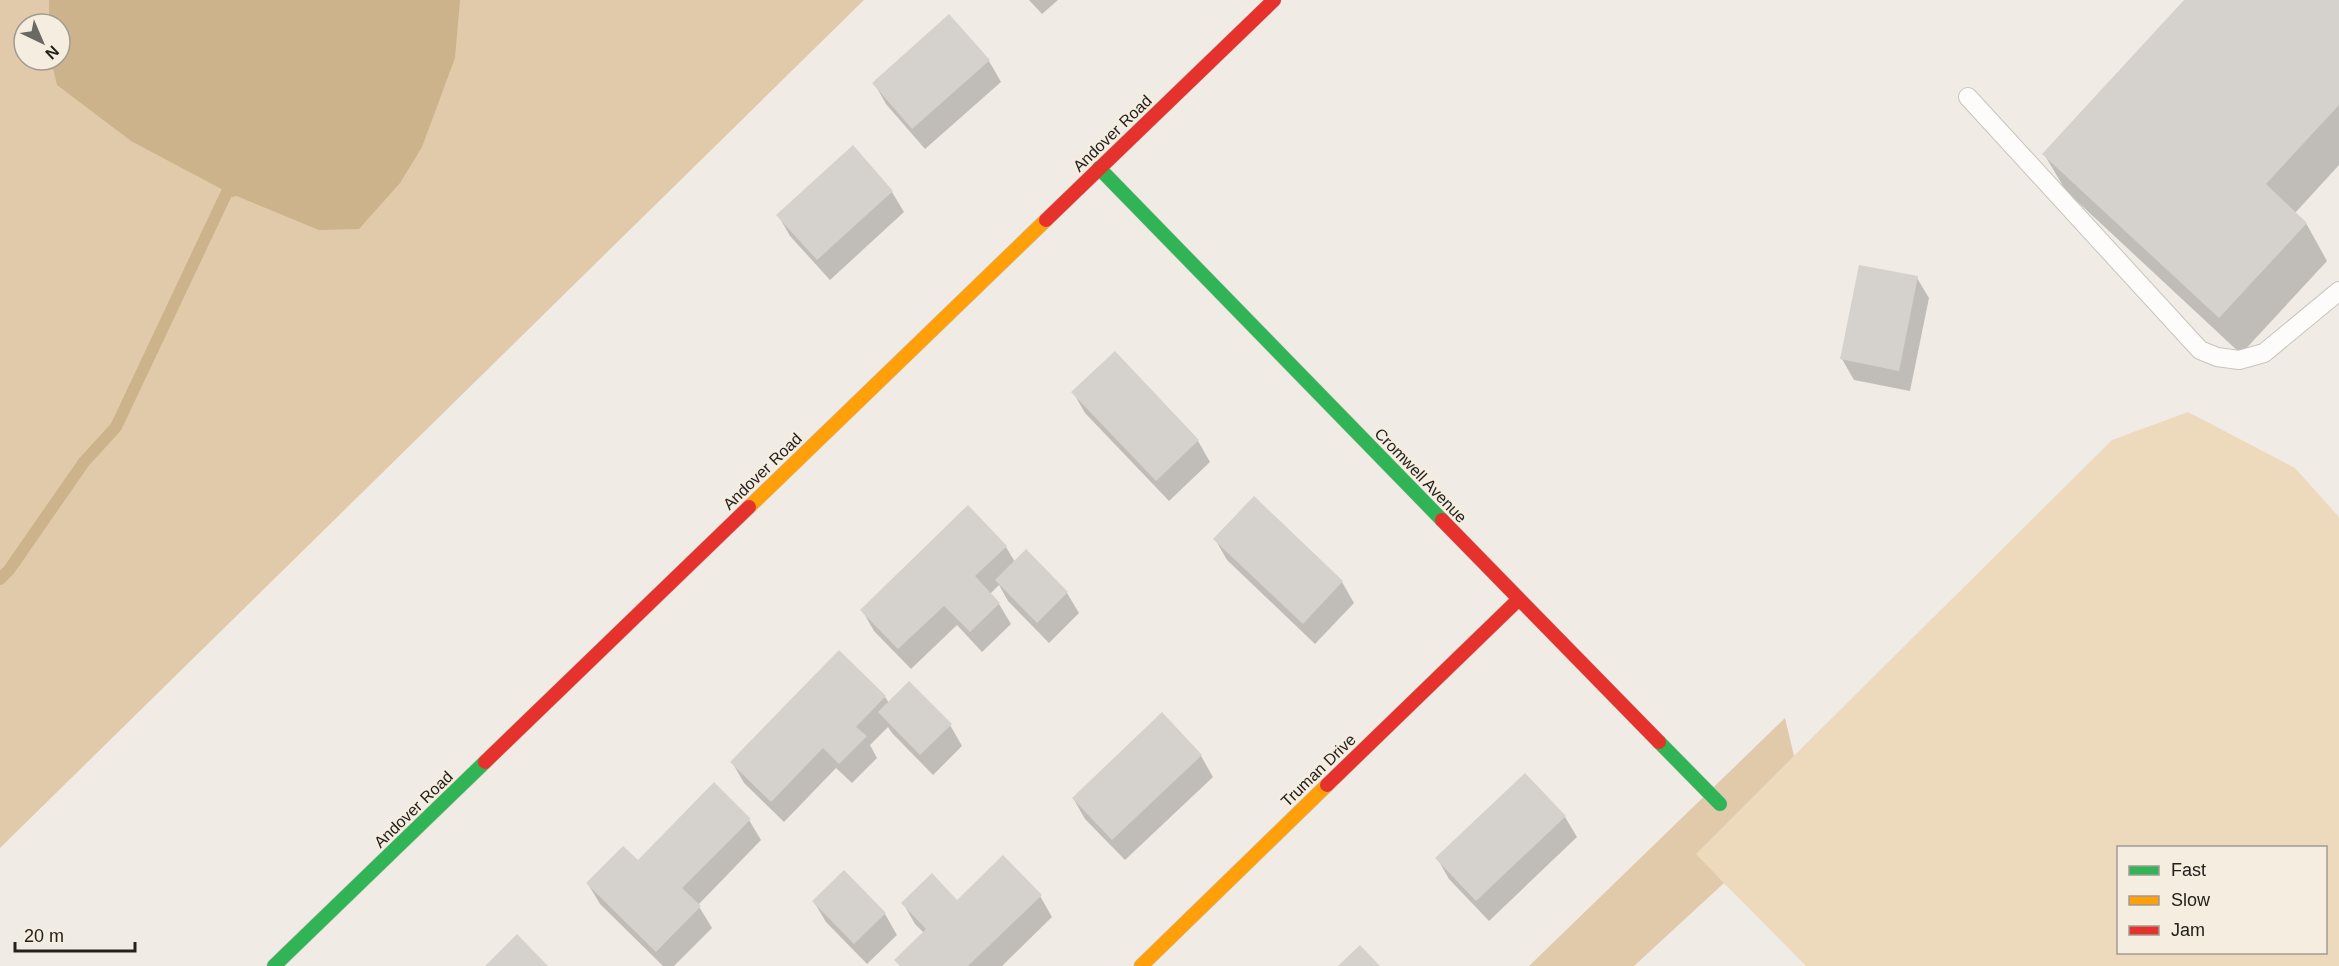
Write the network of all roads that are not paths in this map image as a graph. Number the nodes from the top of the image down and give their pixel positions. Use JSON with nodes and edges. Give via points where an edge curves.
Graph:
{"nodes":[{"id":1,"x":1274,"y":0,"type":"edge"},
{"id":2,"x":1968,"y":97,"type":"dead end"},
{"id":3,"x":1100,"y":168,"type":"junction"},
{"id":4,"x":2339,"y":291,"type":"edge"},
{"id":5,"x":1519,"y":598,"type":"junction"},
{"id":6,"x":1720,"y":804,"type":"dead end"},
{"id":7,"x":274,"y":966,"type":"edge"},
{"id":8,"x":1140,"y":966,"type":"edge"}],
"edges":[{"from":1,"to":3,"type":"street","name":"Andover Road"},
{"from":2,"to":4,"type":"lane","via":[[2200,350],[2239,360],[2264,353]]},
{"from":3,"to":5,"type":"street","name":"Cromwell Avenue"},
{"from":3,"to":7,"type":"street","name":"Andover Road"},
{"from":5,"to":6,"type":"street","name":"Cromwell Avenue"},
{"from":5,"to":8,"type":"street","name":"Truman Drive"}]}
